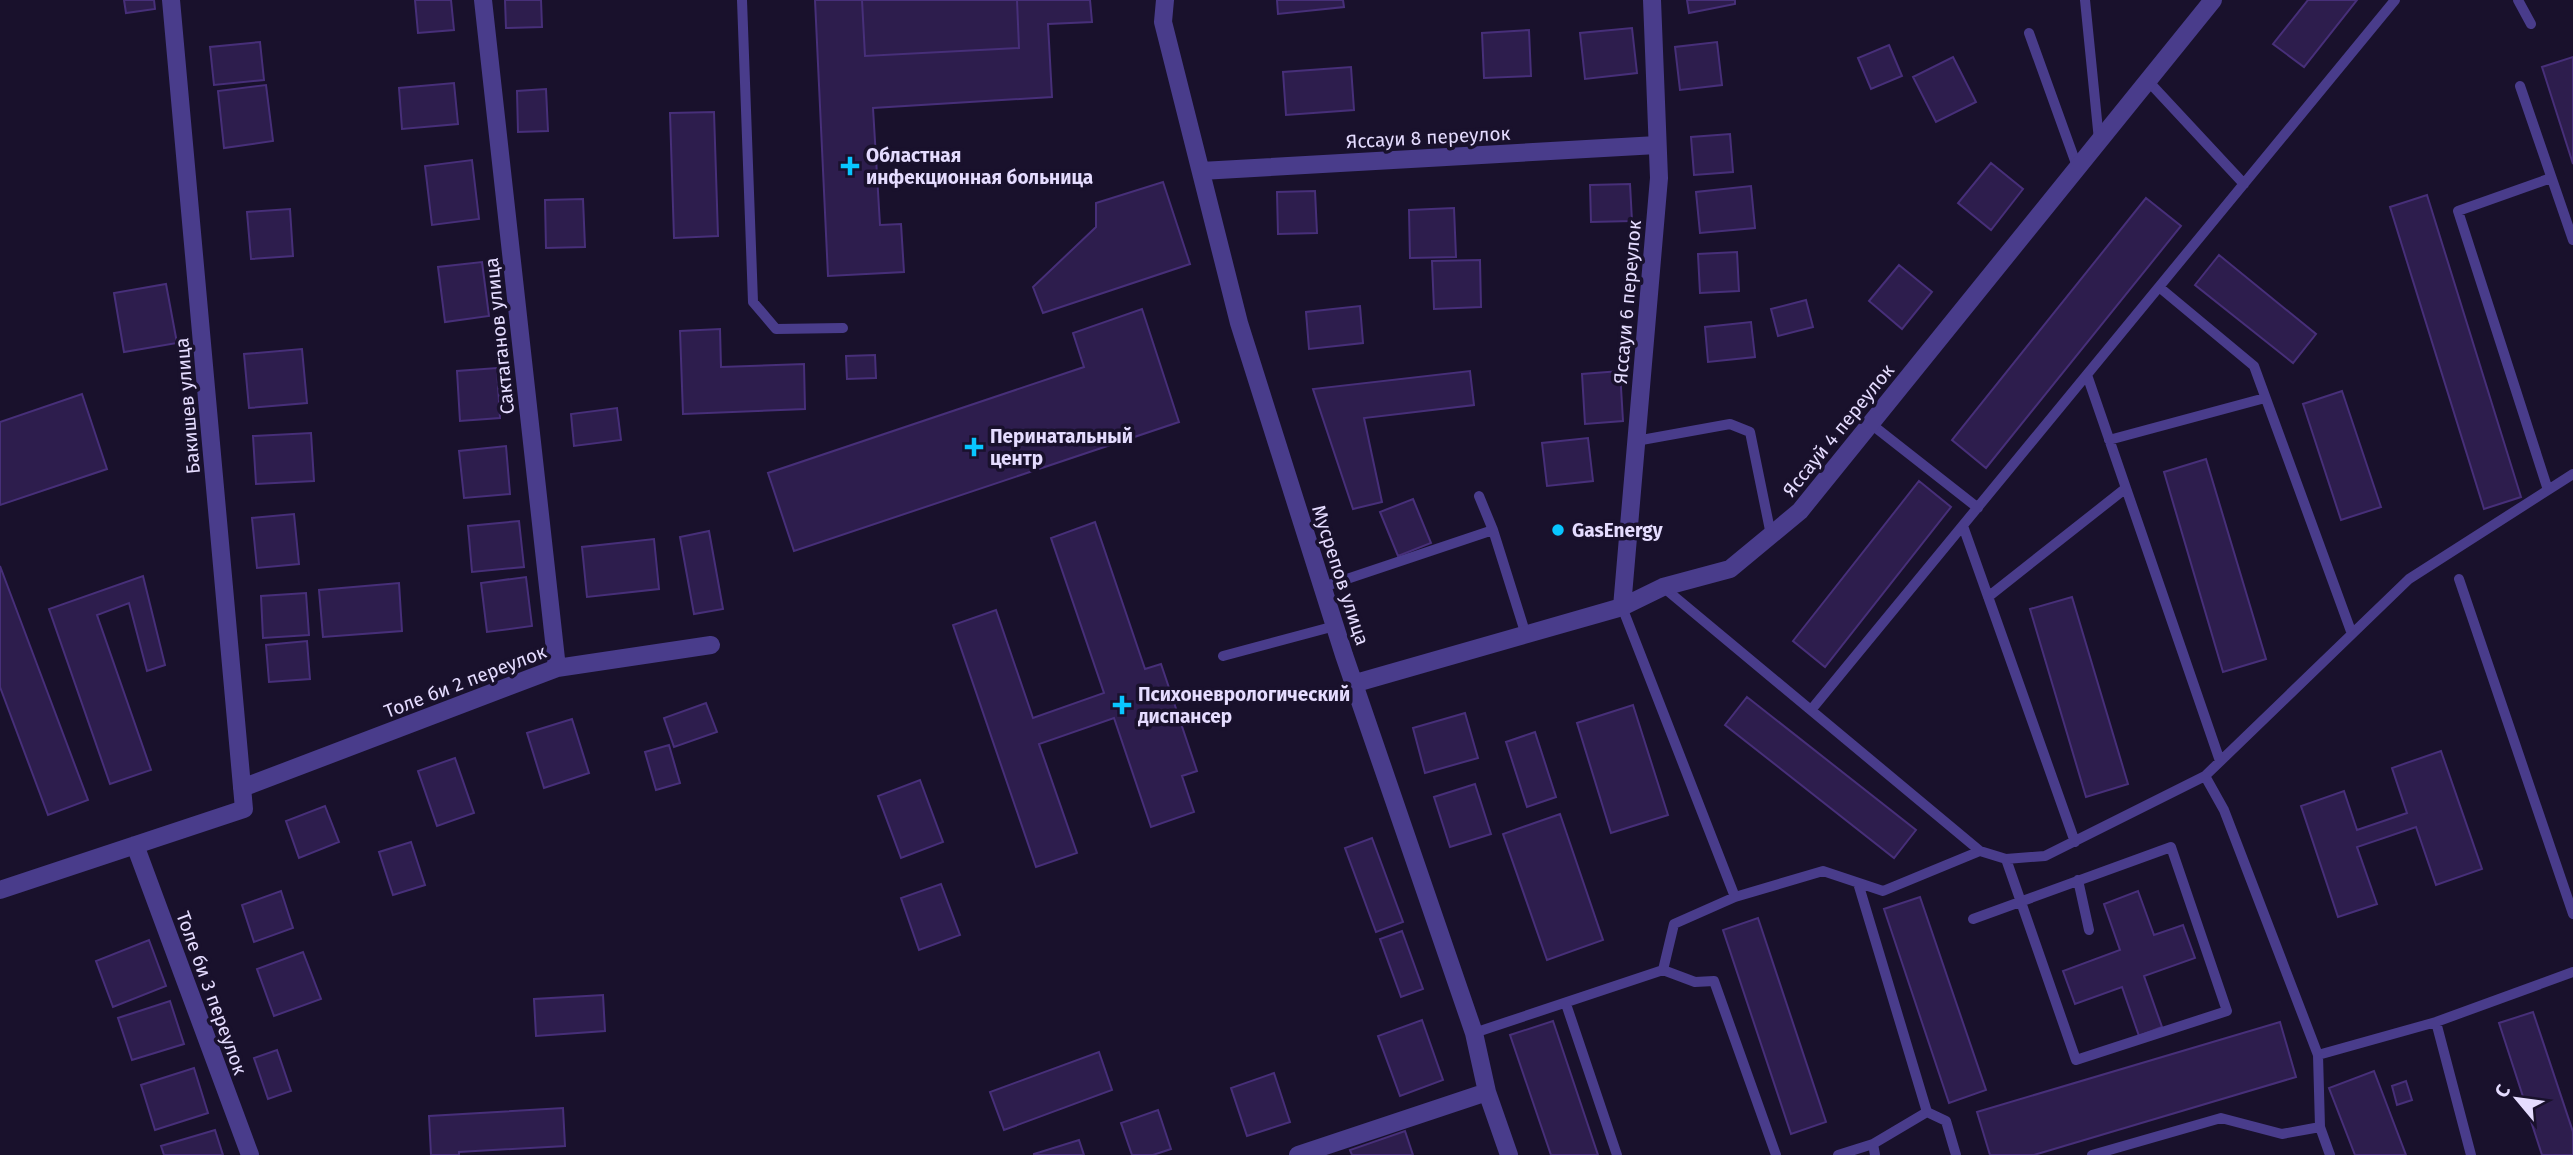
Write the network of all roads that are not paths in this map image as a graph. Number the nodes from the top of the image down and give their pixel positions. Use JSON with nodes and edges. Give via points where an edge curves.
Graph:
{"nodes":[{"id":1,"x":172,"y":0,"type":"edge"},
{"id":2,"x":483,"y":0,"type":"edge"},
{"id":3,"x":742,"y":0,"type":"edge"},
{"id":4,"x":1165,"y":0,"type":"edge"},
{"id":5,"x":1651,"y":0,"type":"edge"},
{"id":6,"x":2085,"y":0,"type":"edge"},
{"id":7,"x":2213,"y":0,"type":"edge"},
{"id":8,"x":2395,"y":0,"type":"edge"},
{"id":9,"x":2518,"y":0,"type":"edge"},
{"id":10,"x":2531,"y":24,"type":"dead end"},
{"id":11,"x":2029,"y":33,"type":"dead end"},
{"id":12,"x":2149,"y":82,"type":"junction"},
{"id":13,"x":2519,"y":86,"type":"dead end"},
{"id":14,"x":2099,"y":143,"type":"junction"},
{"id":15,"x":1657,"y":145,"type":"junction"},
{"id":16,"x":2078,"y":169,"type":"junction"},
{"id":17,"x":1201,"y":172,"type":"junction"},
{"id":18,"x":2551,"y":178,"type":"junction"},
{"id":19,"x":2244,"y":184,"type":"junction"},
{"id":20,"x":2573,"y":240,"type":"edge"},
{"id":21,"x":2159,"y":287,"type":"junction"},
{"id":22,"x":844,"y":328,"type":"dead end"},
{"id":23,"x":2087,"y":375,"type":"junction"},
{"id":24,"x":2265,"y":398,"type":"junction"},
{"id":25,"x":1871,"y":424,"type":"junction"},
{"id":26,"x":2109,"y":440,"type":"junction"},
{"id":27,"x":1636,"y":441,"type":"junction"},
{"id":28,"x":2573,"y":474,"type":"edge"},
{"id":29,"x":2126,"y":488,"type":"junction"},
{"id":30,"x":2548,"y":490,"type":"junction"},
{"id":31,"x":1479,"y":496,"type":"dead end"},
{"id":32,"x":1978,"y":508,"type":"junction"},
{"id":33,"x":1963,"y":526,"type":"junction"},
{"id":34,"x":1493,"y":530,"type":"junction"},
{"id":35,"x":1771,"y":535,"type":"junction"},
{"id":36,"x":2459,"y":579,"type":"dead end"},
{"id":37,"x":1323,"y":587,"type":"junction"},
{"id":38,"x":1663,"y":587,"type":"junction"},
{"id":39,"x":1988,"y":597,"type":"junction"},
{"id":40,"x":1622,"y":607,"type":"junction"},
{"id":41,"x":1335,"y":626,"type":"junction"},
{"id":42,"x":2352,"y":634,"type":"junction"},
{"id":43,"x":1526,"y":635,"type":"junction"},
{"id":44,"x":711,"y":645,"type":"dead end"},
{"id":45,"x":1223,"y":656,"type":"dead end"},
{"id":46,"x":557,"y":668,"type":"junction"},
{"id":47,"x":1356,"y":683,"type":"junction"},
{"id":48,"x":1811,"y":710,"type":"junction"},
{"id":49,"x":2220,"y":761,"type":"junction"},
{"id":50,"x":2204,"y":776,"type":"junction"},
{"id":51,"x":242,"y":788,"type":"junction"},
{"id":52,"x":2075,"y":842,"type":"junction"},
{"id":53,"x":135,"y":845,"type":"junction"},
{"id":54,"x":1980,"y":850,"type":"junction"},
{"id":55,"x":2006,"y":859,"type":"junction"},
{"id":56,"x":2077,"y":880,"type":"junction"},
{"id":57,"x":1858,"y":883,"type":"junction"},
{"id":58,"x":0,"y":890,"type":"edge"},
{"id":59,"x":1735,"y":897,"type":"junction"},
{"id":60,"x":2020,"y":900,"type":"junction"},
{"id":61,"x":2573,"y":914,"type":"edge"},
{"id":62,"x":1973,"y":919,"type":"dead end"},
{"id":63,"x":2089,"y":930,"type":"dead end"},
{"id":64,"x":1663,"y":970,"type":"junction"},
{"id":65,"x":2573,"y":972,"type":"edge"},
{"id":66,"x":1566,"y":1004,"type":"junction"},
{"id":67,"x":2436,"y":1022,"type":"junction"},
{"id":68,"x":1474,"y":1032,"type":"junction"},
{"id":69,"x":2318,"y":1055,"type":"junction"},
{"id":70,"x":1487,"y":1092,"type":"junction"},
{"id":71,"x":1927,"y":1112,"type":"junction"},
{"id":72,"x":2320,"y":1127,"type":"junction"},
{"id":73,"x":1874,"y":1150,"type":"edge"},
{"id":74,"x":250,"y":1155,"type":"edge"},
{"id":75,"x":1298,"y":1155,"type":"edge"},
{"id":76,"x":1509,"y":1155,"type":"edge"},
{"id":77,"x":1617,"y":1155,"type":"edge"},
{"id":78,"x":1776,"y":1155,"type":"edge"},
{"id":79,"x":1838,"y":1155,"type":"edge"},
{"id":80,"x":1956,"y":1155,"type":"edge"},
{"id":81,"x":2092,"y":1155,"type":"edge"},
{"id":82,"x":2330,"y":1155,"type":"edge"},
{"id":83,"x":2471,"y":1155,"type":"edge"}],
"edges":[{"from":1,"to":51,"type":"street","name":"Бакишев улица"},
{"from":2,"to":46,"type":"street","name":"Сактаганов улица"},
{"from":3,"to":22,"type":"lane","via":[[753,302],[776,329]]},
{"from":4,"to":17,"type":"street","name":"Мусрепов улица","via":[[1163,22]]},
{"from":5,"to":15,"type":"street","name":"Яссауи 6 переулок"},
{"from":6,"to":14,"type":"lane"},
{"from":7,"to":12,"type":"street","name":"Яссауй 4 переулок"},
{"from":8,"to":19,"type":"lane"},
{"from":9,"to":10,"type":"lane"},
{"from":11,"to":16,"type":"lane"},
{"from":12,"to":14,"type":"street","name":"Яссауй 4 переулок"},
{"from":12,"to":19,"type":"lane"},
{"from":13,"to":18,"type":"lane"},
{"from":14,"to":16,"type":"street","name":"Яссауй 4 переулок"},
{"from":15,"to":17,"type":"street","name":"Яссауи 8 переулок"},
{"from":15,"to":27,"type":"street","name":"Яссауи 6 переулок","via":[[1659,178]]},
{"from":16,"to":25,"type":"street","name":"Яссауй 4 переулок"},
{"from":17,"to":37,"type":"street","name":"Мусрепов улица","via":[[1239,323]]},
{"from":18,"to":20,"type":"lane"},
{"from":18,"to":30,"type":"lane","via":[[2458,211]]},
{"from":19,"to":21,"type":"lane"},
{"from":21,"to":23,"type":"lane"},
{"from":21,"to":24,"type":"lane","via":[[2254,366]]},
{"from":23,"to":26,"type":"lane"},
{"from":23,"to":32,"type":"lane"},
{"from":24,"to":26,"type":"lane"},
{"from":24,"to":42,"type":"lane"},
{"from":25,"to":32,"type":"lane"},
{"from":25,"to":35,"type":"street","name":"Яссауй 4 переулок","via":[[1800,511]]},
{"from":26,"to":29,"type":"lane"},
{"from":27,"to":35,"type":"lane","via":[[1730,424],[1750,432]]},
{"from":27,"to":40,"type":"street","name":"Яссауи 6 переулок"},
{"from":28,"to":30,"type":"lane"},
{"from":29,"to":39,"type":"lane"},
{"from":29,"to":49,"type":"lane"},
{"from":30,"to":42,"type":"lane","via":[[2409,579]]},
{"from":31,"to":34,"type":"lane"},
{"from":32,"to":33,"type":"lane"},
{"from":33,"to":39,"type":"lane"},
{"from":33,"to":48,"type":"lane"},
{"from":34,"to":37,"type":"lane"},
{"from":34,"to":43,"type":"lane"},
{"from":35,"to":38,"type":"street","name":"Яссауй 4 переулок","via":[[1730,569]]},
{"from":36,"to":61,"type":"lane"},
{"from":37,"to":41,"type":"street","name":"Мусрепов улица"},
{"from":38,"to":40,"type":"street","name":"Яссауй 4 переулок"},
{"from":38,"to":48,"type":"lane"},
{"from":39,"to":52,"type":"lane"},
{"from":40,"to":43,"type":"street","name":"Яссауй 4 переулок"},
{"from":40,"to":59,"type":"lane"},
{"from":41,"to":45,"type":"lane"},
{"from":41,"to":47,"type":"street","name":"Мусрепов улица"},
{"from":42,"to":49,"type":"lane"},
{"from":43,"to":47,"type":"street","name":"Яссауй 4 переулок"},
{"from":44,"to":46,"type":"street","name":"Толе би 2 переулок"},
{"from":46,"to":51,"type":"street","name":"Толе би 2 переулок"},
{"from":47,"to":68,"type":"street","name":"Мусрепов улица"},
{"from":48,"to":54,"type":"lane"},
{"from":49,"to":50,"type":"lane"},
{"from":50,"to":52,"type":"lane"},
{"from":50,"to":69,"type":"lane","via":[[2224,810]]},
{"from":51,"to":53,"type":"street","name":"Бакишев улица","via":[[244,809]]},
{"from":52,"to":55,"type":"lane","via":[[2045,856]]},
{"from":53,"to":58,"type":"street"},
{"from":53,"to":74,"type":"street","name":"Толе би 3 переулок"},
{"from":54,"to":55,"type":"lane"},
{"from":54,"to":57,"type":"lane","via":[[1883,891]]},
{"from":55,"to":60,"type":"lane"},
{"from":56,"to":60,"type":"lane"},
{"from":56,"to":60,"type":"lane","via":[[2171,847],[2227,1011],[2076,1060]]},
{"from":56,"to":63,"type":"lane"},
{"from":57,"to":59,"type":"lane","via":[[1823,871]]},
{"from":57,"to":71,"type":"lane"},
{"from":59,"to":64,"type":"lane","via":[[1674,924]]},
{"from":60,"to":62,"type":"lane"},
{"from":64,"to":66,"type":"lane"},
{"from":64,"to":78,"type":"lane","via":[[1695,982],[1714,981]]},
{"from":65,"to":67,"type":"lane"},
{"from":66,"to":68,"type":"lane"},
{"from":66,"to":77,"type":"lane"},
{"from":67,"to":69,"type":"lane"},
{"from":67,"to":83,"type":"lane"},
{"from":68,"to":70,"type":"street","name":"Мусрепов улица"},
{"from":69,"to":72,"type":"lane"},
{"from":70,"to":75,"type":"street"},
{"from":70,"to":76,"type":"street","name":"Мусрепов улица"},
{"from":71,"to":73,"type":"lane"},
{"from":71,"to":80,"type":"lane","via":[[1946,1121]]},
{"from":72,"to":81,"type":"lane","via":[[2283,1134],[2221,1118]]},
{"from":72,"to":82,"type":"lane"},
{"from":73,"to":79,"type":"lane"}]}
